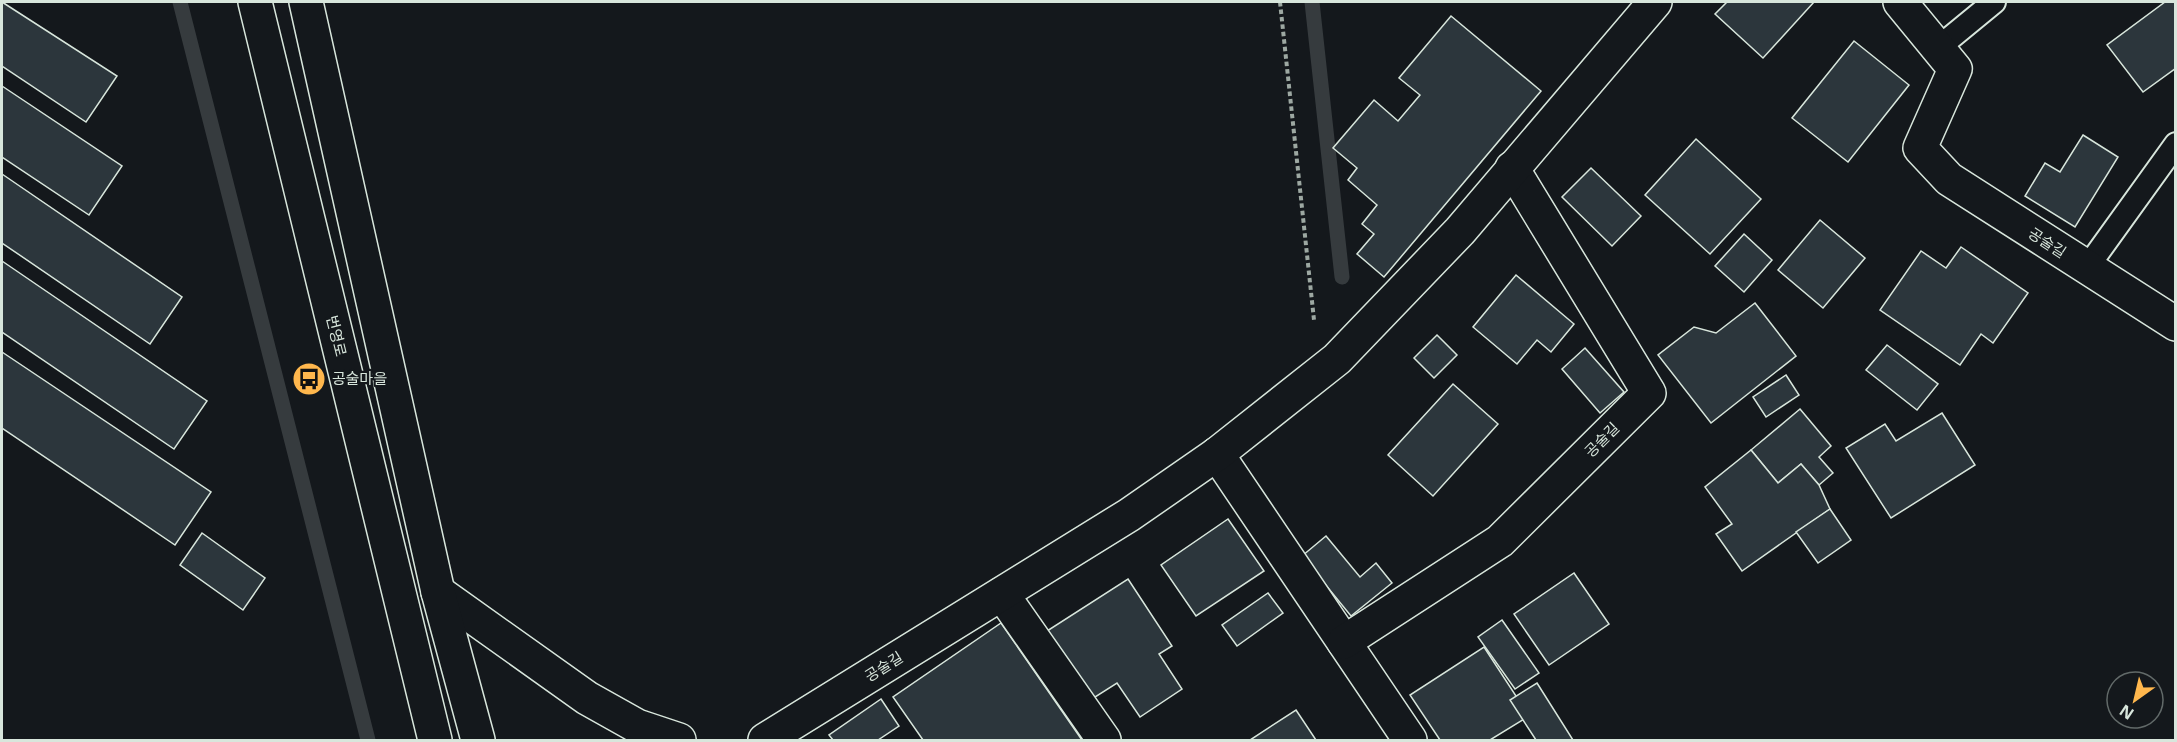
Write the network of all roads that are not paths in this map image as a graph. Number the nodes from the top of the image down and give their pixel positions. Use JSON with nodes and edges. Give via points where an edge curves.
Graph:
{"nodes":[{"id":1,"x":255,"y":2,"type":"edge"},
{"id":2,"x":306,"y":2,"type":"edge"},
{"id":3,"x":1655,"y":2,"type":"edge"},
{"id":4,"x":1900,"y":2,"type":"edge"},
{"id":5,"x":1994,"y":2,"type":"edge"},
{"id":6,"x":1938,"y":48,"type":"junction"},
{"id":7,"x":2175,"y":144,"type":"edge"},
{"id":8,"x":1512,"y":168,"type":"junction"},
{"id":9,"x":2086,"y":268,"type":"junction"},
{"id":10,"x":2175,"y":324,"type":"edge"},
{"id":11,"x":1217,"y":454,"type":"junction"},
{"id":12,"x":438,"y":592,"type":"junction"},
{"id":13,"x":1002,"y":594,"type":"junction"},
{"id":14,"x":1344,"y":642,"type":"junction"},
{"id":15,"x":435,"y":741,"type":"edge"},
{"id":16,"x":478,"y":741,"type":"edge"},
{"id":17,"x":679,"y":741,"type":"edge"},
{"id":18,"x":765,"y":741,"type":"edge"},
{"id":19,"x":1104,"y":741,"type":"edge"},
{"id":20,"x":1410,"y":741,"type":"edge"}],
"edges":[{"from":1,"to":15,"type":"street","name":"번영로"},
{"from":2,"to":12,"type":"street"},
{"from":3,"to":8,"type":"street","name":"공술길"},
{"from":4,"to":6,"type":"street","name":"공술길"},
{"from":5,"to":6,"type":"lane"},
{"from":6,"to":9,"type":"street","name":"공술길","via":[[1955,69],[1920,148],[1949,179]]},
{"from":7,"to":9,"type":"lane"},
{"from":8,"to":11,"type":"street","name":"공술길","via":[[1460,231],[1337,359]]},
{"from":8,"to":14,"type":"street","name":"공술길","via":[[1649,393],[1500,541]]},
{"from":9,"to":10,"type":"street","name":"공술길"},
{"from":11,"to":13,"type":"street","name":"공술길","via":[[1129,515]]},
{"from":11,"to":14,"type":"street"},
{"from":12,"to":16,"type":"street"},
{"from":12,"to":17,"type":"street","via":[[587,698],[637,726]]},
{"from":13,"to":18,"type":"street","name":"공술길"},
{"from":13,"to":19,"type":"street"},
{"from":14,"to":20,"type":"street"}]}
